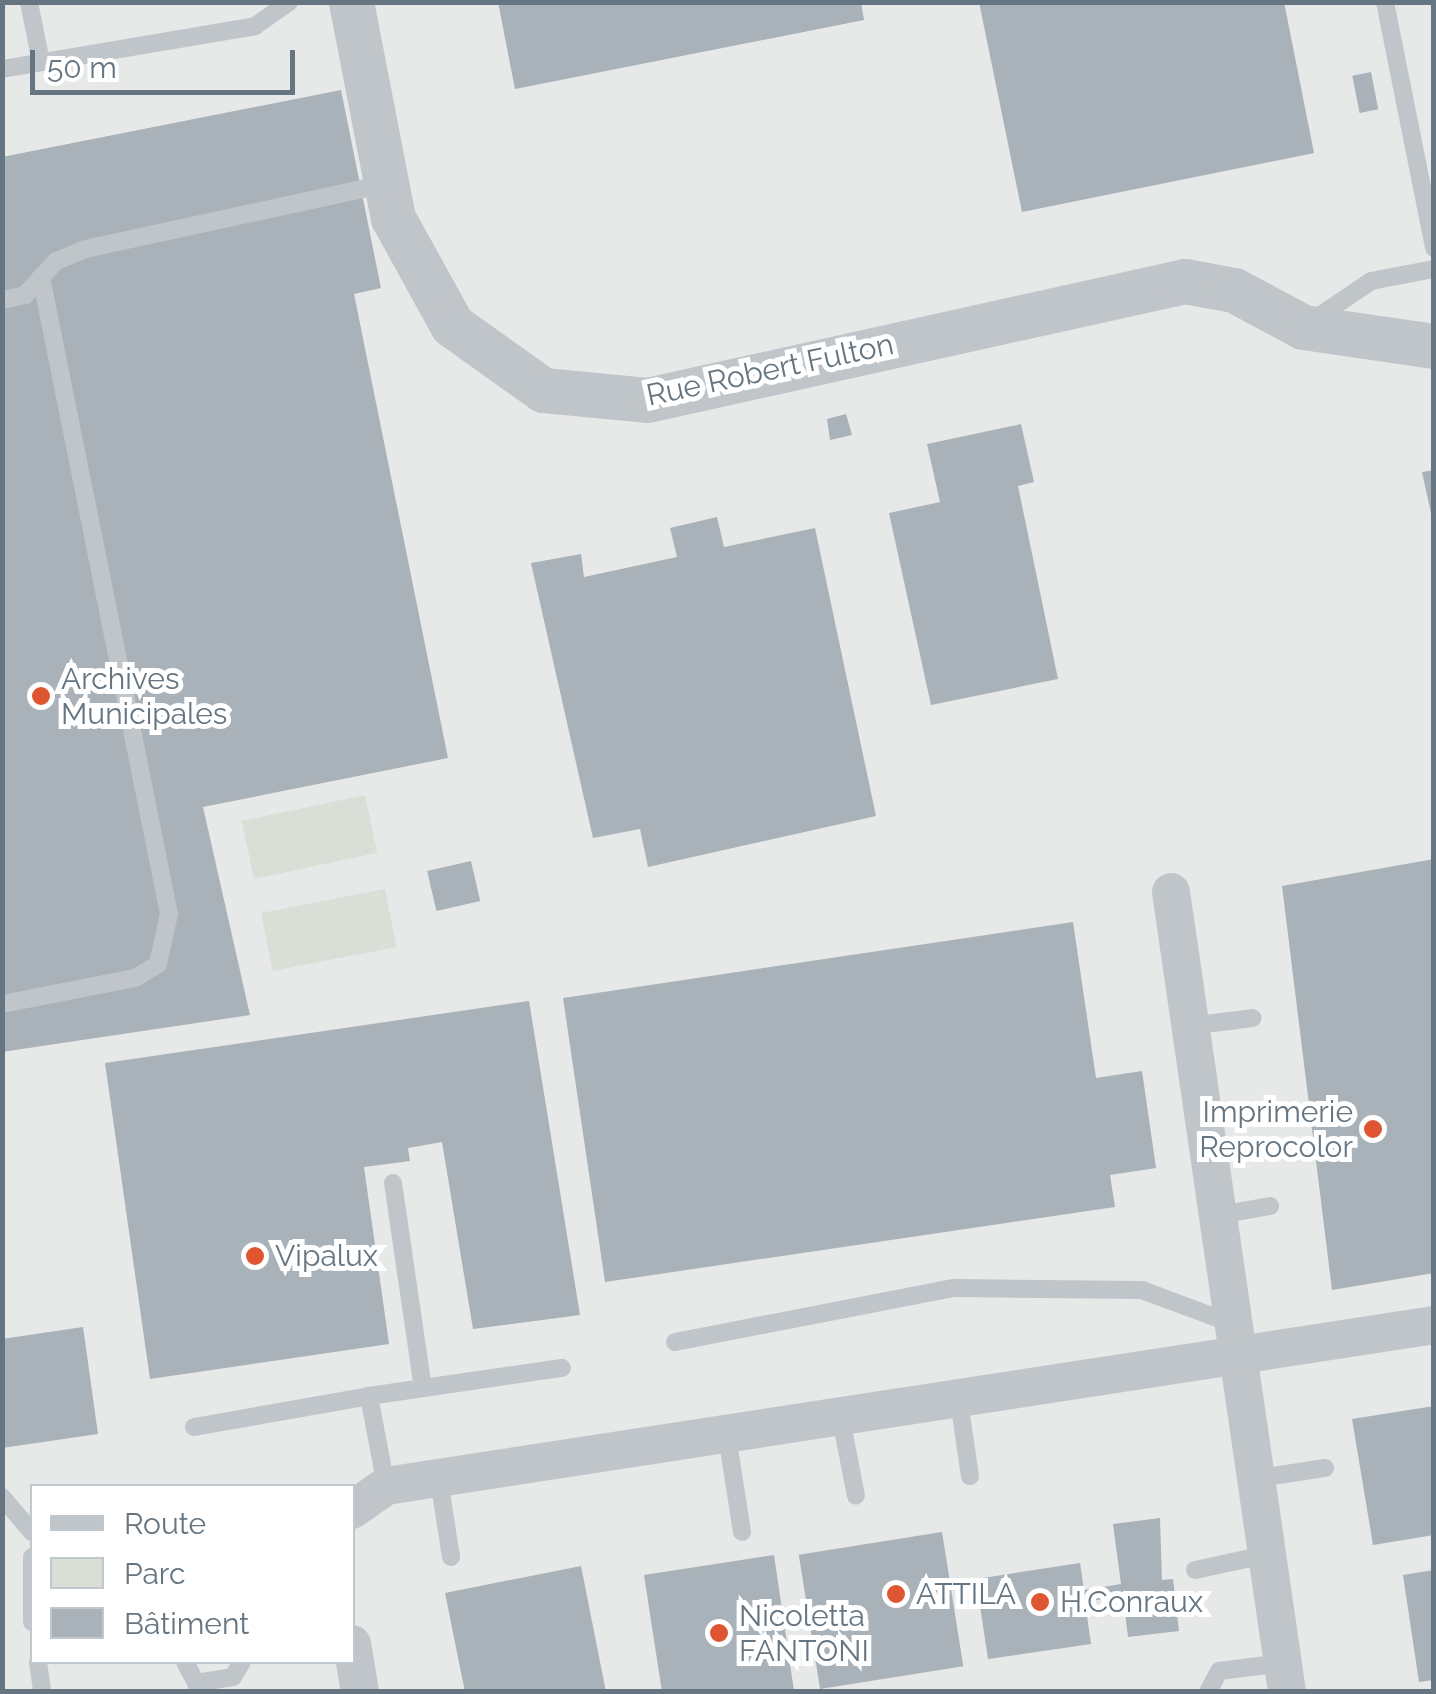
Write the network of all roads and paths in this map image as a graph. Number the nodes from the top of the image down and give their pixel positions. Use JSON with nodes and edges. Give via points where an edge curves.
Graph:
{"nodes":[{"id":1,"x":29,"y":2,"type":"edge"},
{"id":2,"x":289,"y":2,"type":"edge"},
{"id":3,"x":352,"y":2,"type":"edge"},
{"id":4,"x":1385,"y":2,"type":"edge"},
{"id":5,"x":41,"y":62,"type":"junction"},
{"id":6,"x":2,"y":68,"type":"edge"},
{"id":7,"x":386,"y":184,"type":"junction"},
{"id":8,"x":1434,"y":248,"type":"edge"},
{"id":9,"x":1434,"y":270,"type":"edge"},
{"id":10,"x":41,"y":278,"type":"junction"},
{"id":11,"x":2,"y":300,"type":"edge"},
{"id":12,"x":1303,"y":327,"type":"junction"},
{"id":13,"x":1434,"y":346,"type":"edge"},
{"id":14,"x":1170,"y":892,"type":"dead end"},
{"id":15,"x":2,"y":1004,"type":"edge"},
{"id":16,"x":1253,"y":1018,"type":"dead end"},
{"id":17,"x":1188,"y":1026,"type":"junction"},
{"id":18,"x":393,"y":1183,"type":"dead end"},
{"id":19,"x":1270,"y":1206,"type":"dead end"},
{"id":20,"x":1214,"y":1216,"type":"junction"},
{"id":21,"x":1228,"y":1322,"type":"junction"},
{"id":22,"x":1434,"y":1325,"type":"edge"},
{"id":23,"x":674,"y":1342,"type":"dead end"},
{"id":24,"x":1233,"y":1360,"type":"junction"},
{"id":25,"x":562,"y":1368,"type":"dead end"},
{"id":26,"x":423,"y":1388,"type":"junction"},
{"id":27,"x":369,"y":1396,"type":"junction"},
{"id":28,"x":959,"y":1401,"type":"junction"},
{"id":29,"x":841,"y":1419,"type":"junction"},
{"id":30,"x":194,"y":1427,"type":"dead end"},
{"id":31,"x":727,"y":1436,"type":"junction"},
{"id":32,"x":1325,"y":1468,"type":"dead end"},
{"id":33,"x":970,"y":1476,"type":"dead end"},
{"id":34,"x":1252,"y":1479,"type":"junction"},
{"id":35,"x":439,"y":1480,"type":"junction"},
{"id":36,"x":856,"y":1496,"type":"dead end"},
{"id":37,"x":2,"y":1497,"type":"edge"},
{"id":38,"x":363,"y":1498,"type":"edge"},
{"id":39,"x":30,"y":1530,"type":"edge"},
{"id":40,"x":742,"y":1532,"type":"dead end"},
{"id":41,"x":1265,"y":1555,"type":"junction"},
{"id":42,"x":451,"y":1557,"type":"dead end"},
{"id":43,"x":1195,"y":1570,"type":"dead end"},
{"id":44,"x":355,"y":1662,"type":"edge"},
{"id":45,"x":38,"y":1664,"type":"edge"},
{"id":46,"x":185,"y":1664,"type":"edge"},
{"id":47,"x":241,"y":1664,"type":"edge"},
{"id":48,"x":1285,"y":1677,"type":"edge"},
{"id":49,"x":42,"y":1692,"type":"edge"},
{"id":50,"x":360,"y":1692,"type":"edge"},
{"id":51,"x":1208,"y":1692,"type":"edge"}],
"edges":[{"from":1,"to":5,"type":"lane"},
{"from":2,"to":5,"type":"lane","via":[[255,26]]},
{"from":3,"to":7,"type":"street","name":"Rue Robert Fulton"},
{"from":4,"to":8,"type":"lane"},
{"from":5,"to":6,"type":"lane"},
{"from":7,"to":10,"type":"lane","via":[[85,248]]},
{"from":7,"to":12,"type":"street","name":"Rue Robert Fulton","via":[[393,218],[452,324],[543,390],[648,400],[1185,281],[1234,290]]},
{"from":9,"to":12,"type":"lane","via":[[1371,281]]},
{"from":10,"to":11,"type":"lane","via":[[25,295]]},
{"from":10,"to":15,"type":"lane","via":[[170,914],[158,964],[135,978]]},
{"from":12,"to":13,"type":"street","name":"Rue Robert Fulton"},
{"from":14,"to":17,"type":"street"},
{"from":16,"to":17,"type":"lane"},
{"from":17,"to":20,"type":"street"},
{"from":18,"to":26,"type":"lane"},
{"from":19,"to":20,"type":"lane"},
{"from":20,"to":21,"type":"street"},
{"from":21,"to":23,"type":"lane","via":[[1142,1290],[954,1288]]},
{"from":21,"to":24,"type":"street"},
{"from":22,"to":24,"type":"street"},
{"from":24,"to":28,"type":"street"},
{"from":24,"to":34,"type":"street"},
{"from":25,"to":26,"type":"lane"},
{"from":26,"to":27,"type":"lane"},
{"from":27,"to":30,"type":"lane"},
{"from":27,"to":38,"type":"lane"},
{"from":28,"to":29,"type":"street"},
{"from":28,"to":33,"type":"lane"},
{"from":29,"to":31,"type":"street"},
{"from":29,"to":36,"type":"lane"},
{"from":31,"to":35,"type":"street"},
{"from":31,"to":40,"type":"lane"},
{"from":32,"to":34,"type":"lane"},
{"from":34,"to":41,"type":"street"},
{"from":35,"to":38,"type":"street"},
{"from":35,"to":42,"type":"lane"},
{"from":37,"to":39,"type":"lane"},
{"from":41,"to":43,"type":"lane"},
{"from":41,"to":48,"type":"street"},
{"from":44,"to":50,"type":"street"},
{"from":45,"to":49,"type":"lane"},
{"from":46,"to":47,"type":"lane","via":[[196,1683],[233,1677]]},
{"from":48,"to":51,"type":"lane","via":[[1219,1670]]}]}
